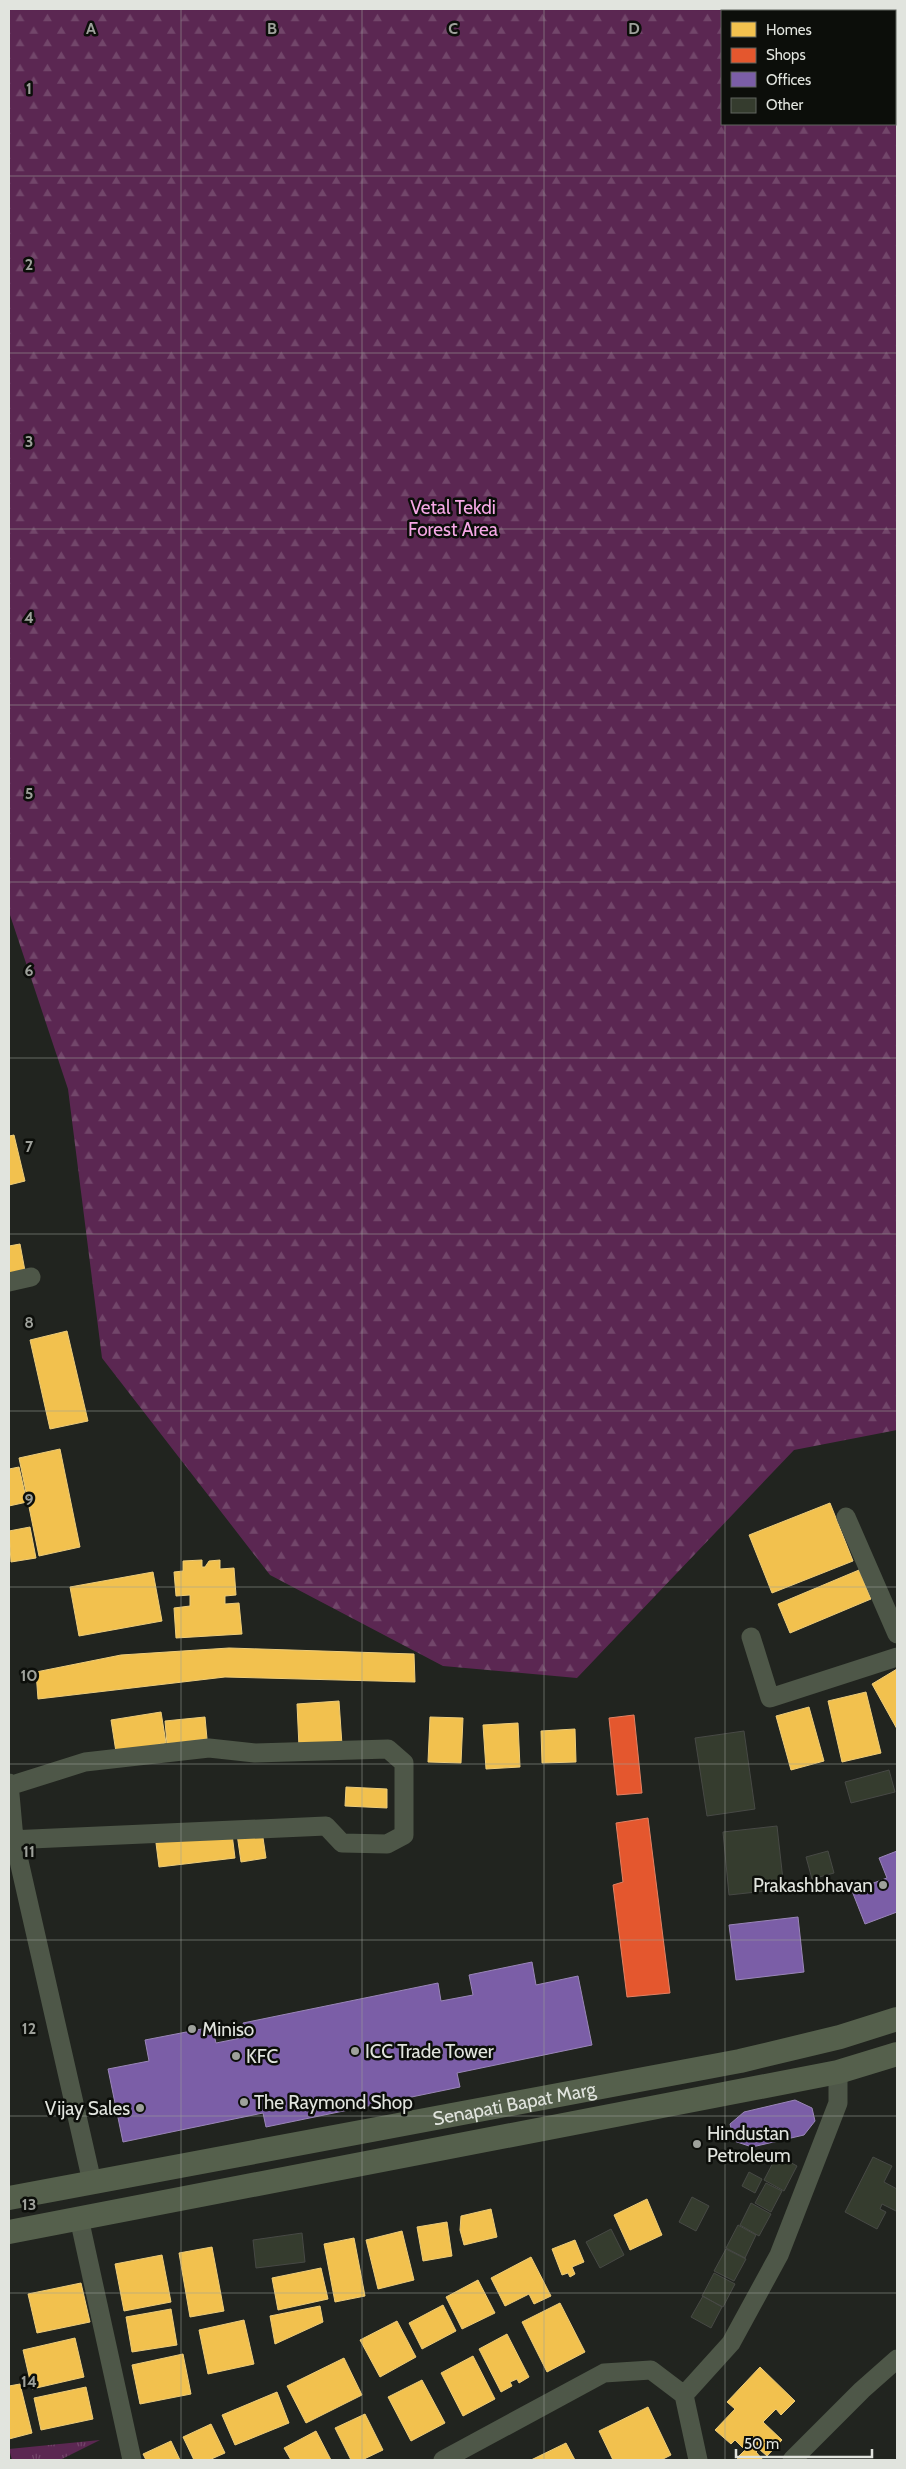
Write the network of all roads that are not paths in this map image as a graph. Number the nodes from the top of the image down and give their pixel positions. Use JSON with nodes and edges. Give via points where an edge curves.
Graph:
{"nodes":[{"id":1,"x":31,"y":1277,"type":"dead end"},
{"id":2,"x":9,"y":1282,"type":"edge"},
{"id":3,"x":846,"y":1517,"type":"dead end"},
{"id":4,"x":897,"y":1634,"type":"edge"},
{"id":5,"x":751,"y":1637,"type":"dead end"},
{"id":6,"x":897,"y":1657,"type":"edge"},
{"id":7,"x":9,"y":1784,"type":"edge"},
{"id":8,"x":11,"y":1839,"type":"edge"},
{"id":9,"x":897,"y":2019,"type":"edge"},
{"id":10,"x":897,"y":2054,"type":"edge"},
{"id":11,"x":838,"y":2072,"type":"junction"},
{"id":12,"x":92,"y":2182,"type":"junction"},
{"id":13,"x":9,"y":2198,"type":"edge"},
{"id":14,"x":79,"y":2218,"type":"junction"},
{"id":15,"x":9,"y":2232,"type":"edge"},
{"id":16,"x":897,"y":2359,"type":"edge"},
{"id":17,"x":684,"y":2394,"type":"junction"},
{"id":18,"x":132,"y":2460,"type":"edge"},
{"id":19,"x":443,"y":2460,"type":"edge"},
{"id":20,"x":698,"y":2460,"type":"edge"},
{"id":21,"x":792,"y":2460,"type":"edge"}],
"edges":[{"from":1,"to":2,"type":"street"},
{"from":3,"to":4,"type":"street"},
{"from":5,"to":6,"type":"street","via":[[770,1698]]},
{"from":7,"to":8,"type":"street"},
{"from":7,"to":8,"type":"street","via":[[85,1762],[209,1748],[255,1753],[388,1749],[404,1763],[404,1835],[386,1844],[342,1843],[326,1826]]},
{"from":8,"to":12,"type":"street"},
{"from":9,"to":12,"type":"main road","name":"Senapati Bapat Marg","via":[[840,2037],[740,2061]]},
{"from":10,"to":11,"type":"main road","name":"Senapati Bapat Marg"},
{"from":11,"to":14,"type":"main road","name":"Senapati Bapat Marg"},
{"from":11,"to":17,"type":"street","via":[[838,2103],[779,2255],[731,2343]]},
{"from":12,"to":13,"type":"main road","name":"Senapati Bapat Marg"},
{"from":14,"to":15,"type":"main road","name":"Senapati Bapat Marg"},
{"from":14,"to":18,"type":"street"},
{"from":16,"to":21,"type":"street"},
{"from":17,"to":19,"type":"street","via":[[651,2370],[604,2373]]},
{"from":17,"to":20,"type":"street"}]}
